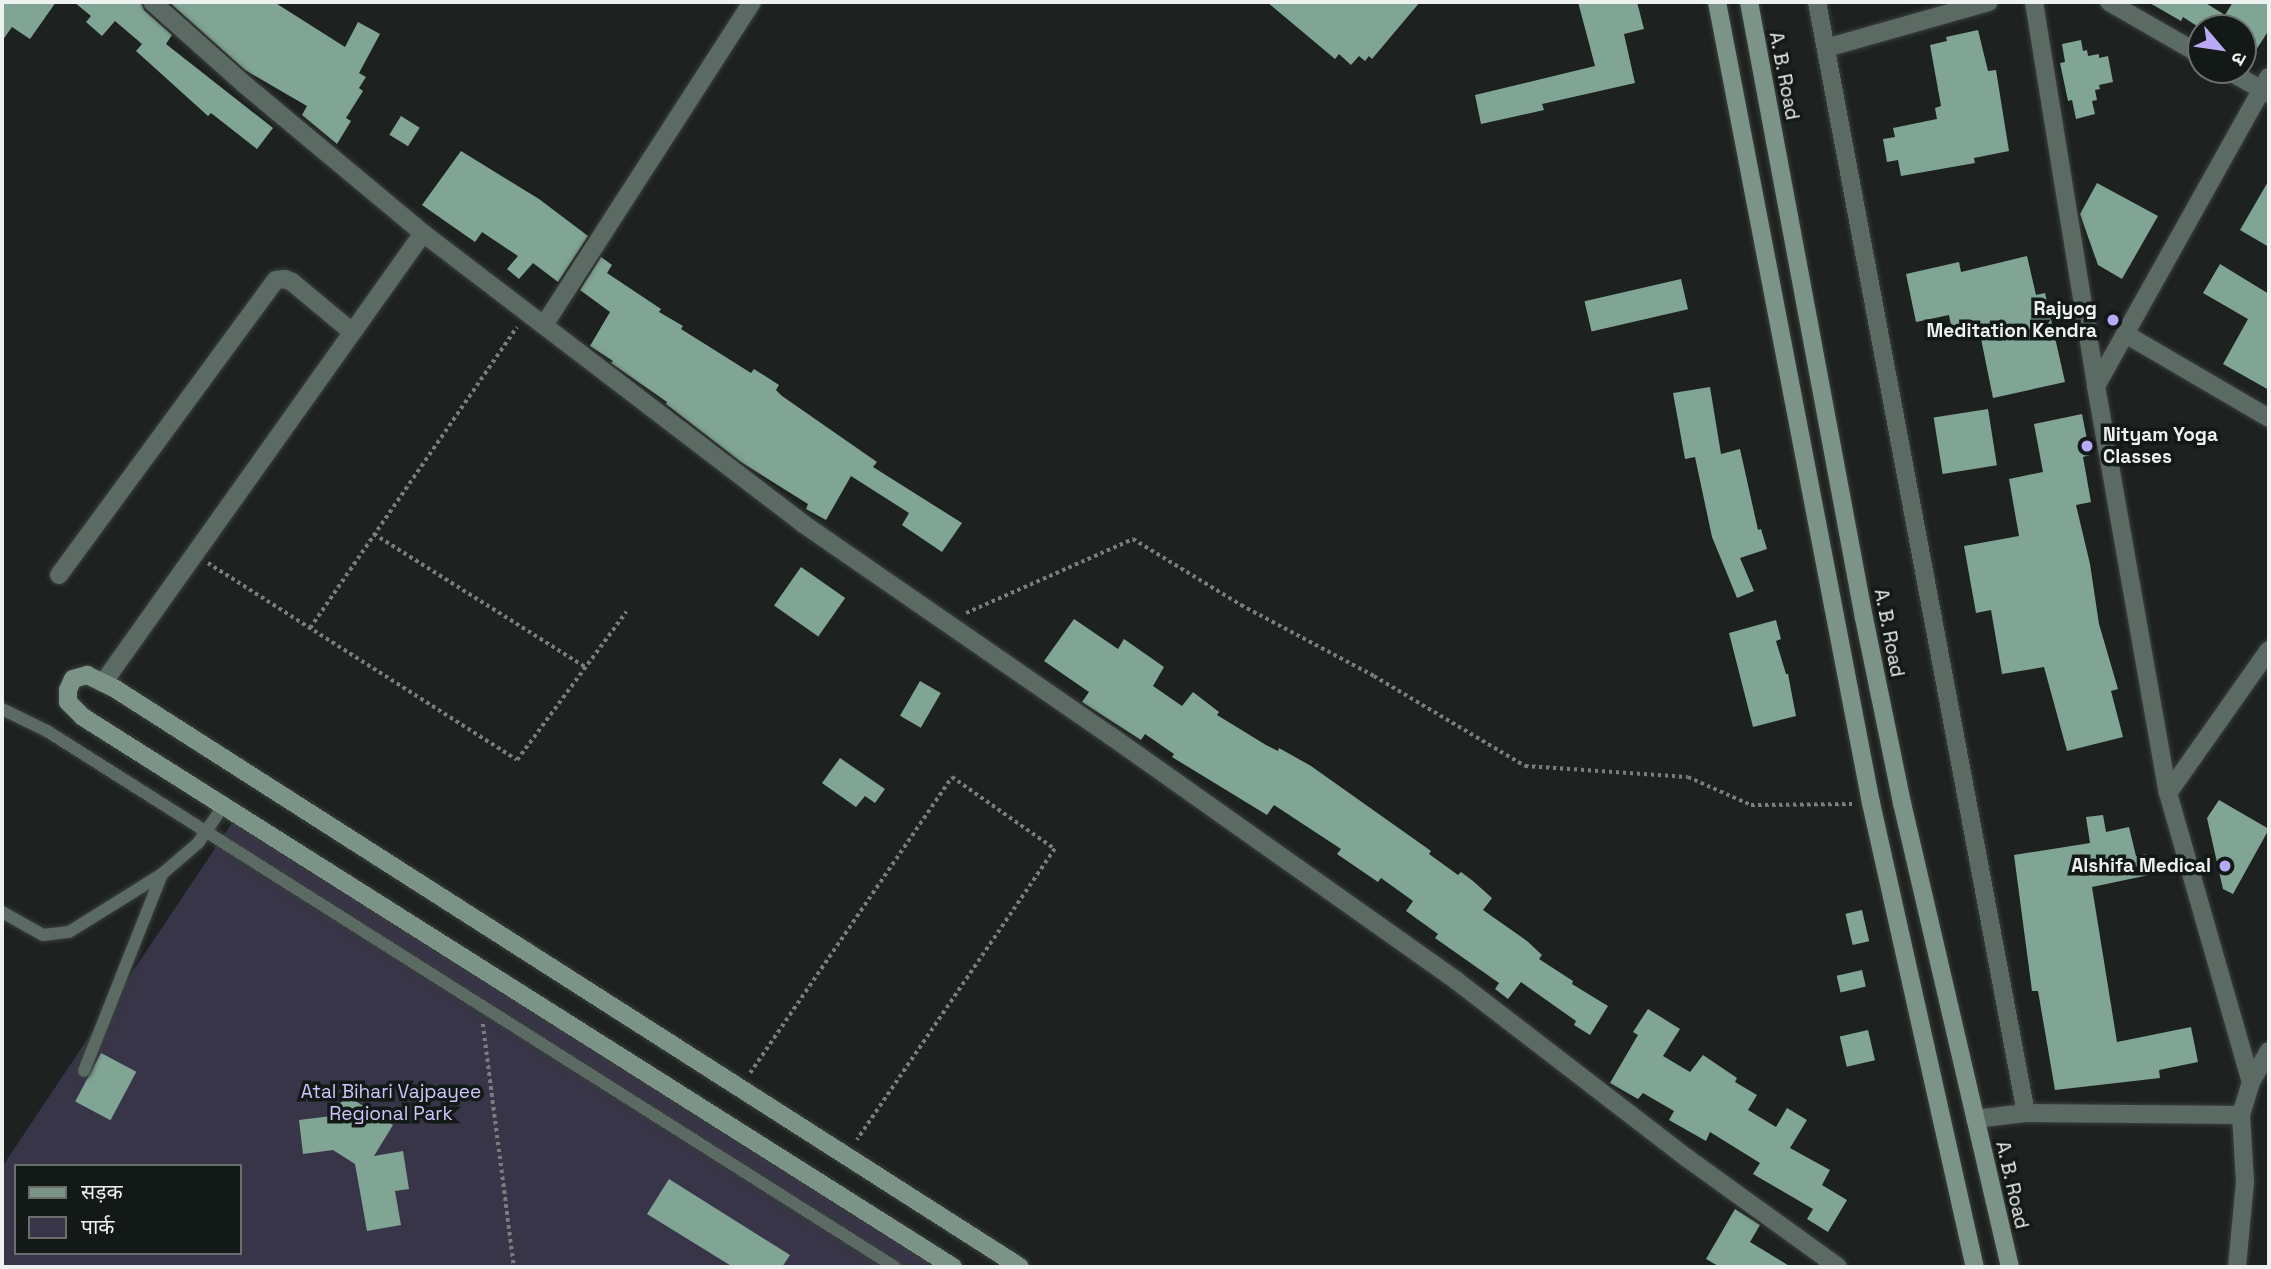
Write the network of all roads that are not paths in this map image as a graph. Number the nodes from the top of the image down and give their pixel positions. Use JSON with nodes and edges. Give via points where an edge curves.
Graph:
{"nodes":[{"id":1,"x":152,"y":2,"type":"edge"},
{"id":2,"x":752,"y":2,"type":"edge"},
{"id":3,"x":1717,"y":2,"type":"edge"},
{"id":4,"x":1749,"y":2,"type":"edge"},
{"id":5,"x":1817,"y":2,"type":"edge"},
{"id":6,"x":1989,"y":2,"type":"edge"},
{"id":7,"x":2034,"y":2,"type":"edge"},
{"id":8,"x":2109,"y":2,"type":"edge"},
{"id":9,"x":2187,"y":47,"type":"edge"},
{"id":10,"x":1826,"y":48,"type":"junction"},
{"id":11,"x":2267,"y":87,"type":"edge"},
{"id":12,"x":423,"y":233,"type":"junction"},
{"id":13,"x":544,"y":326,"type":"junction"},
{"id":14,"x":352,"y":332,"type":"junction"},
{"id":15,"x":2127,"y":335,"type":"junction"},
{"id":16,"x":2096,"y":386,"type":"junction"},
{"id":17,"x":2267,"y":411,"type":"edge"},
{"id":18,"x":59,"y":575,"type":"dead end"},
{"id":19,"x":2269,"y":650,"type":"edge"},
{"id":20,"x":103,"y":683,"type":"junction"},
{"id":21,"x":2,"y":709,"type":"edge"},
{"id":22,"x":2168,"y":793,"type":"junction"},
{"id":23,"x":224,"y":805,"type":"junction"},
{"id":24,"x":207,"y":832,"type":"junction"},
{"id":25,"x":162,"y":874,"type":"junction"},
{"id":26,"x":2,"y":912,"type":"edge"},
{"id":27,"x":2269,"y":1051,"type":"edge"},
{"id":28,"x":84,"y":1071,"type":"dead end"},
{"id":29,"x":2252,"y":1082,"type":"junction"},
{"id":30,"x":2026,"y":1113,"type":"junction"},
{"id":31,"x":2241,"y":1115,"type":"junction"},
{"id":32,"x":1975,"y":1119,"type":"junction"},
{"id":33,"x":895,"y":1267,"type":"edge"},
{"id":34,"x":953,"y":1267,"type":"edge"},
{"id":35,"x":1020,"y":1267,"type":"edge"},
{"id":36,"x":1838,"y":1267,"type":"edge"},
{"id":37,"x":1975,"y":1267,"type":"edge"},
{"id":38,"x":2010,"y":1267,"type":"edge"},
{"id":39,"x":2237,"y":1267,"type":"edge"}],
"edges":[{"from":1,"to":12,"type":"street"},
{"from":2,"to":13,"type":"street"},
{"from":3,"to":37,"type":"main road","via":[[1871,803]]},
{"from":4,"to":32,"type":"main road","name":"A. B. Road","via":[[1864,618]]},
{"from":5,"to":10,"type":"street"},
{"from":6,"to":10,"type":"street"},
{"from":7,"to":16,"type":"street"},
{"from":8,"to":9,"type":"street"},
{"from":10,"to":30,"type":"street"},
{"from":11,"to":15,"type":"street"},
{"from":12,"to":13,"type":"street"},
{"from":12,"to":14,"type":"street"},
{"from":13,"to":36,"type":"street","via":[[802,523],[1457,981]]},
{"from":14,"to":18,"type":"street","via":[[292,282],[276,280]]},
{"from":14,"to":20,"type":"street"},
{"from":15,"to":16,"type":"street"},
{"from":15,"to":17,"type":"street"},
{"from":16,"to":22,"type":"street"},
{"from":19,"to":22,"type":"street"},
{"from":20,"to":23,"type":"main road","via":[[87,675],[74,679],[68,702],[83,717]]},
{"from":20,"to":35,"type":"main road"},
{"from":21,"to":24,"type":"lane","via":[[47,731]]},
{"from":22,"to":29,"type":"street"},
{"from":23,"to":24,"type":"lane"},
{"from":23,"to":34,"type":"main road"},
{"from":24,"to":25,"type":"lane"},
{"from":24,"to":33,"type":"lane"},
{"from":25,"to":26,"type":"lane","via":[[57,936],[29,929]]},
{"from":25,"to":28,"type":"lane"},
{"from":27,"to":29,"type":"street"},
{"from":29,"to":31,"type":"street"},
{"from":30,"to":31,"type":"street"},
{"from":30,"to":32,"type":"street"},
{"from":31,"to":39,"type":"street","via":[[2245,1182]]},
{"from":32,"to":38,"type":"main road","name":"A. B. Road"}]}
